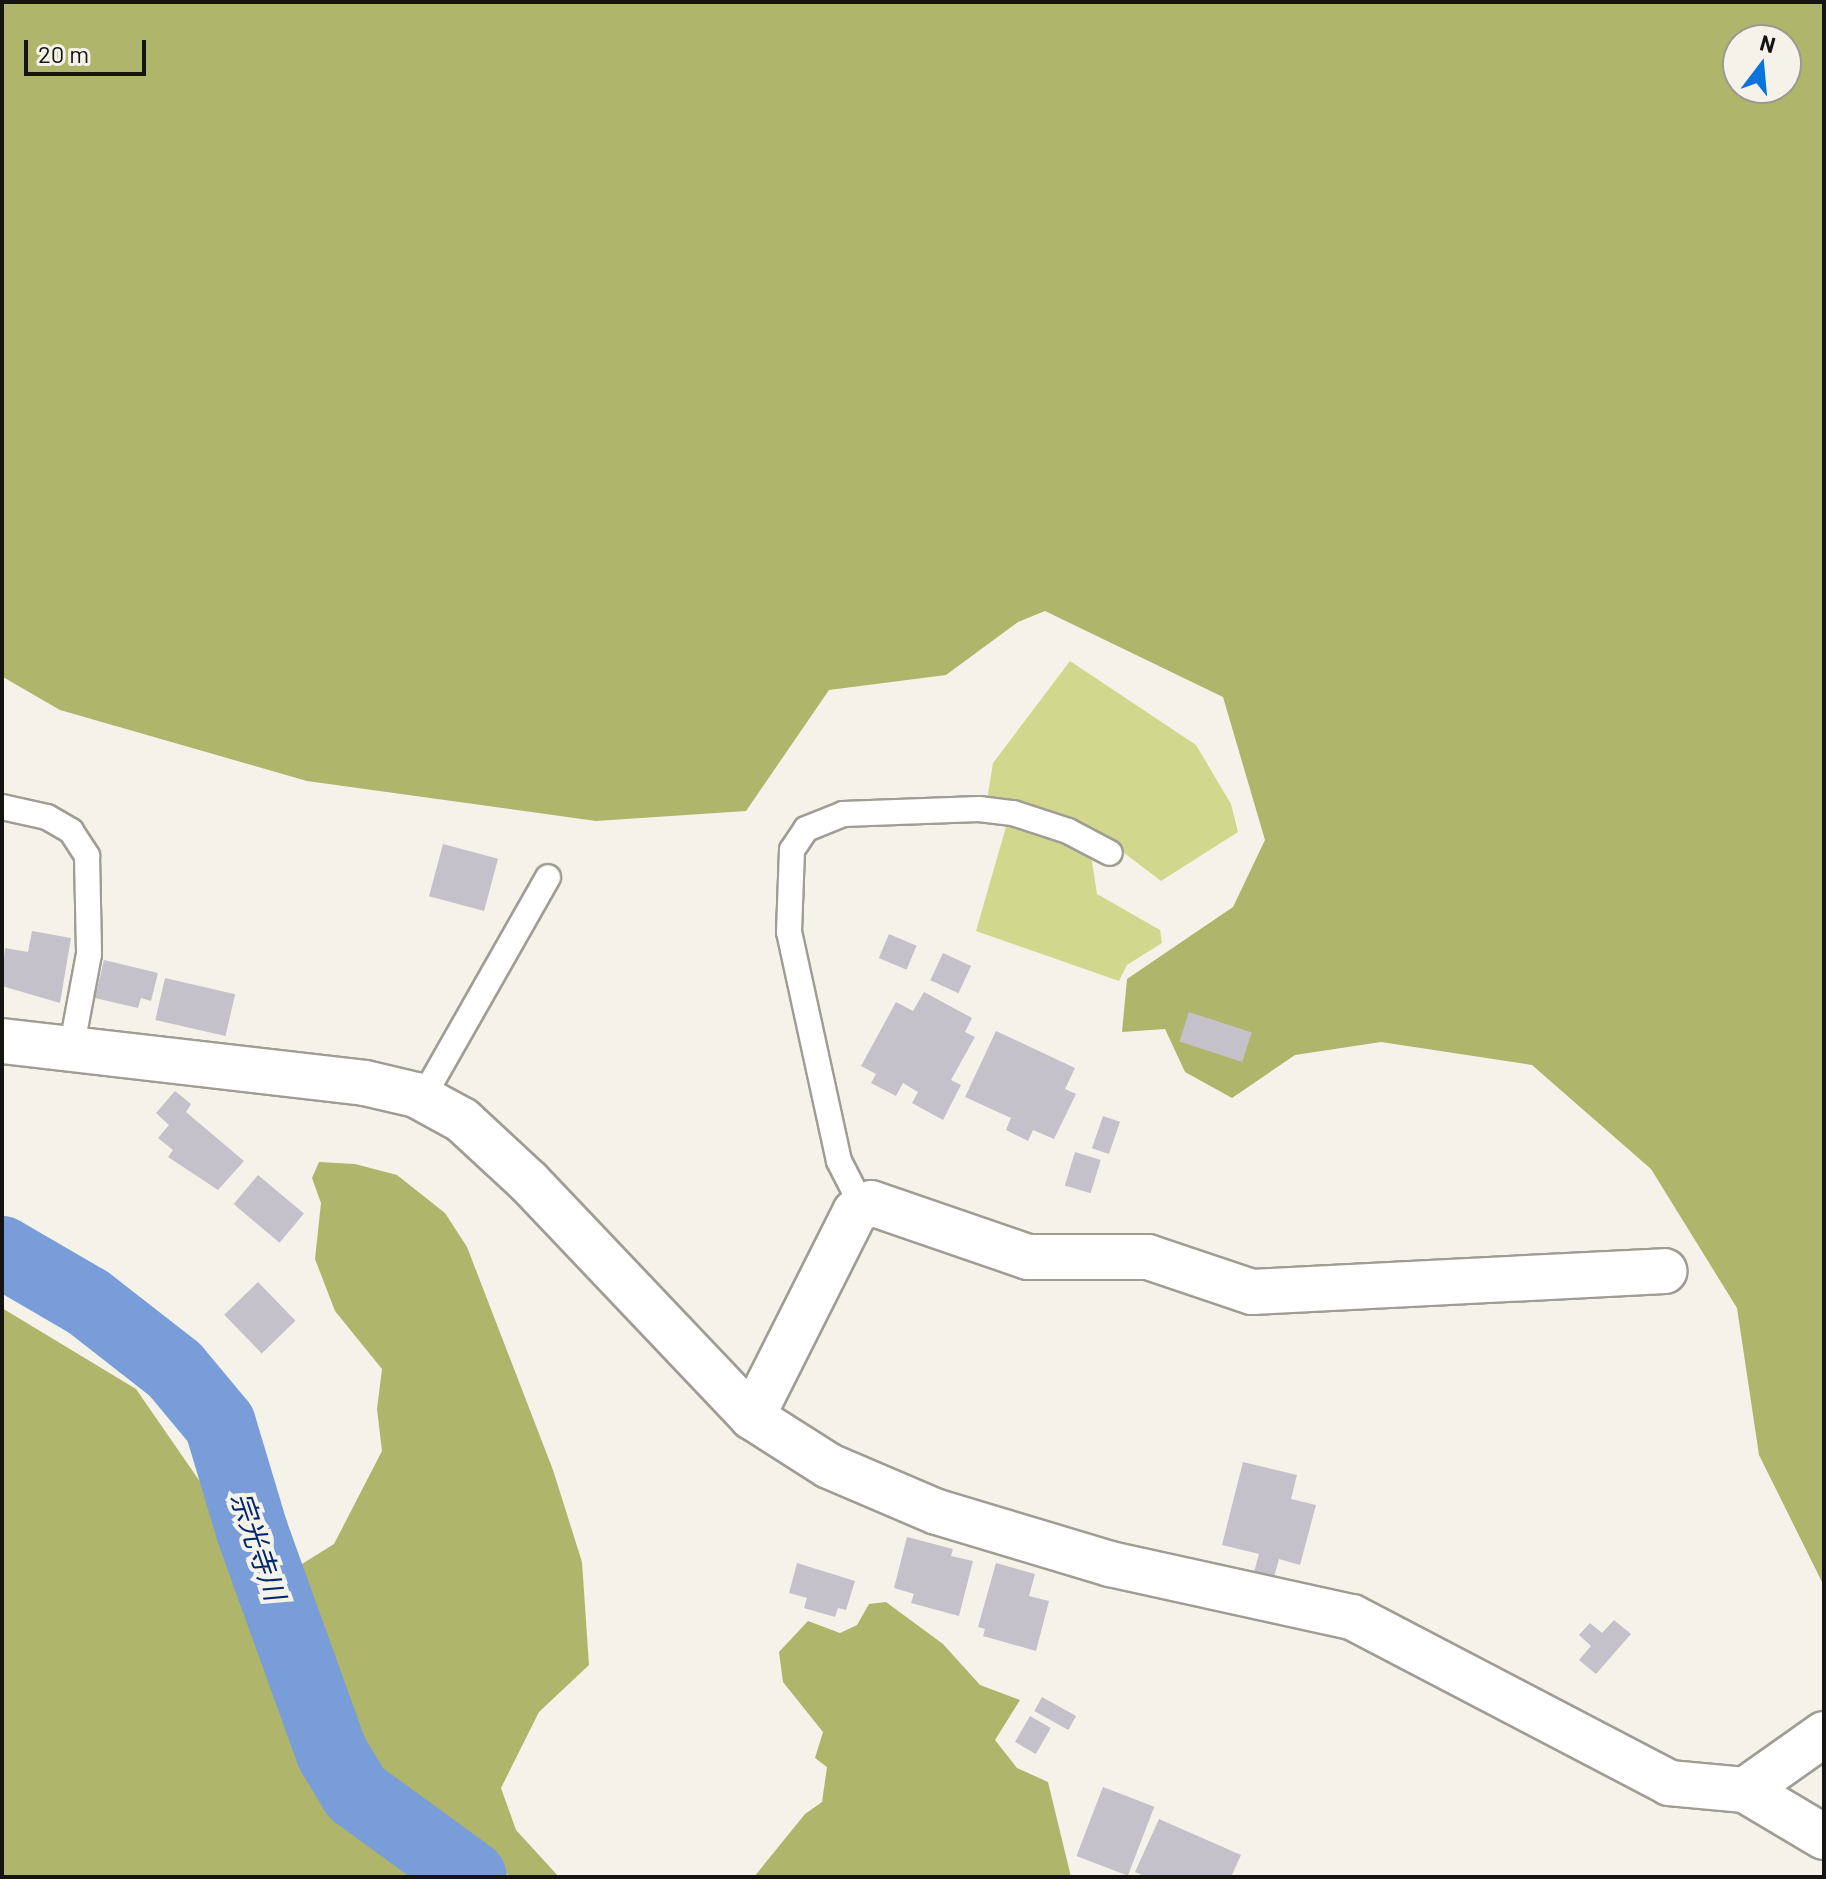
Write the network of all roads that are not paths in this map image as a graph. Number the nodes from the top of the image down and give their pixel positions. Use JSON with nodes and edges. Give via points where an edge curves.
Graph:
{"nodes":[{"id":1,"x":2,"y":807,"type":"edge"},
{"id":2,"x":1110,"y":853,"type":"dead end"},
{"id":3,"x":548,"y":877,"type":"dead end"},
{"id":4,"x":2,"y":1041,"type":"edge"},
{"id":5,"x":71,"y":1050,"type":"junction"},
{"id":6,"x":422,"y":1099,"type":"junction"},
{"id":7,"x":863,"y":1208,"type":"junction"},
{"id":8,"x":1664,"y":1271,"type":"dead end"},
{"id":9,"x":752,"y":1417,"type":"junction"},
{"id":10,"x":1824,"y":1734,"type":"edge"},
{"id":11,"x":1745,"y":1790,"type":"junction"},
{"id":12,"x":1824,"y":1837,"type":"edge"}],
"edges":[{"from":1,"to":5,"type":"lane","via":[[47,817],[71,831],[87,856],[89,954]]},
{"from":2,"to":7,"type":"lane","via":[[1068,831],[1013,813],[979,809],[843,814],[806,829],[792,850],[787,877],[789,932],[839,1161]]},
{"from":3,"to":6,"type":"lane"},
{"from":4,"to":5,"type":"street"},
{"from":5,"to":6,"type":"street","via":[[365,1083]]},
{"from":6,"to":9,"type":"street","via":[[462,1120],[529,1182]]},
{"from":7,"to":8,"type":"street","via":[[871,1203],[1028,1257],[1148,1257],[1252,1292]]},
{"from":7,"to":9,"type":"street","via":[[855,1212]]},
{"from":9,"to":11,"type":"street","via":[[829,1466],[937,1512],[1110,1564],[1352,1617],[1669,1783]]},
{"from":10,"to":11,"type":"street"},
{"from":11,"to":12,"type":"street"}]}
